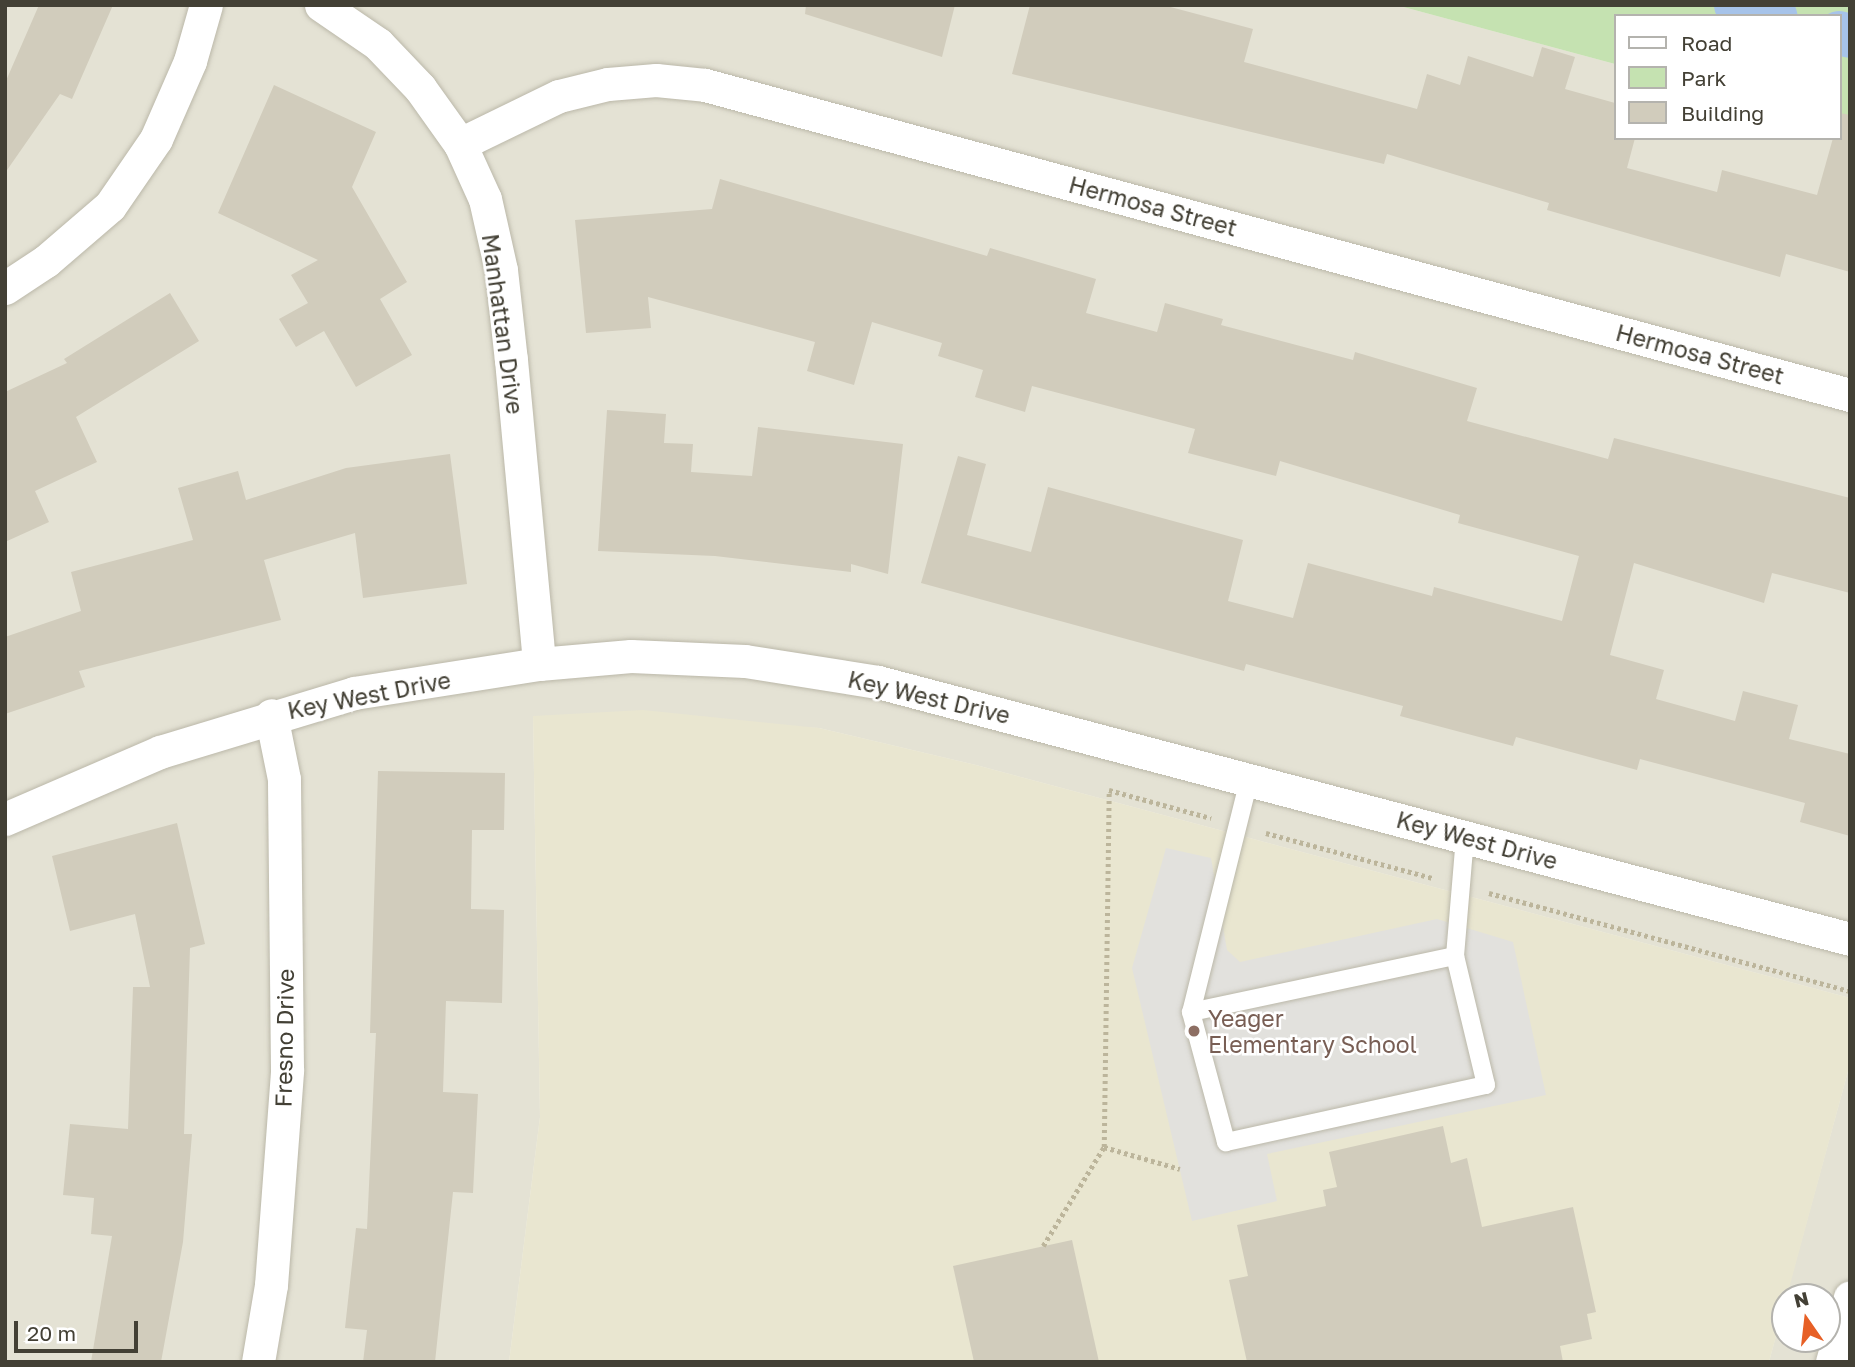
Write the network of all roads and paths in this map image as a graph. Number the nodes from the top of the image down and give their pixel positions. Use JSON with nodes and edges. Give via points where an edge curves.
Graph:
{"nodes":[{"id":1,"x":206,"y":5,"type":"edge"},
{"id":2,"x":321,"y":5,"type":"edge"},
{"id":3,"x":460,"y":144,"type":"junction"},
{"id":4,"x":5,"y":288,"type":"edge"},
{"id":5,"x":1850,"y":394,"type":"edge"},
{"id":6,"x":539,"y":664,"type":"junction"},
{"id":7,"x":271,"y":715,"type":"junction"},
{"id":8,"x":1249,"y":780,"type":"junction"},
{"id":9,"x":5,"y":819,"type":"edge"},
{"id":10,"x":1235,"y":824,"type":"junction"},
{"id":11,"x":1465,"y":837,"type":"junction"},
{"id":12,"x":1461,"y":886,"type":"junction"},
{"id":13,"x":1850,"y":939,"type":"edge"},
{"id":14,"x":1455,"y":956,"type":"junction"},
{"id":15,"x":1850,"y":991,"type":"edge"},
{"id":16,"x":1191,"y":1012,"type":"junction"},
{"id":17,"x":1104,"y":1147,"type":"junction"},
{"id":18,"x":1180,"y":1169,"type":"dead end"},
{"id":19,"x":1043,"y":1247,"type":"dead end"},
{"id":20,"x":1850,"y":1297,"type":"edge"},
{"id":21,"x":258,"y":1362,"type":"edge"},
{"id":22,"x":1832,"y":1362,"type":"edge"}],
"edges":[{"from":1,"to":4,"type":"street","via":[[190,61],[156,139],[110,206],[46,261]]},
{"from":2,"to":3,"type":"street","name":"Manhattan Drive","via":[[379,44],[420,88]]},
{"from":3,"to":5,"type":"street","name":"Hermosa Street","via":[[558,96],[656,79],[705,85]]},
{"from":3,"to":6,"type":"street","name":"Manhattan Drive","via":[[485,199],[500,270]]},
{"from":6,"to":7,"type":"street","name":"Key West Drive","via":[[354,694]]},
{"from":6,"to":8,"type":"street","name":"Key West Drive","via":[[631,656],[732,661],[878,682]]},
{"from":7,"to":9,"type":"street","name":"Key West Drive","via":[[160,752]]},
{"from":7,"to":21,"type":"street","name":"Fresno Drive","via":[[284,779],[287,1070],[271,1285]]},
{"from":8,"to":10,"type":"lane"},
{"from":8,"to":11,"type":"street","name":"Key West Drive"},
{"from":10,"to":12,"type":"path"},
{"from":10,"to":16,"type":"lane"},
{"from":10,"to":17,"type":"path","via":[[1109,790]]},
{"from":11,"to":12,"type":"lane"},
{"from":11,"to":13,"type":"street","name":"Key West Drive"},
{"from":12,"to":14,"type":"lane"},
{"from":12,"to":15,"type":"path"},
{"from":14,"to":16,"type":"lane"},
{"from":14,"to":16,"type":"lane","via":[[1486,1085],[1226,1142]]},
{"from":17,"to":18,"type":"path"},
{"from":17,"to":19,"type":"path"},
{"from":20,"to":22,"type":"street"}]}
